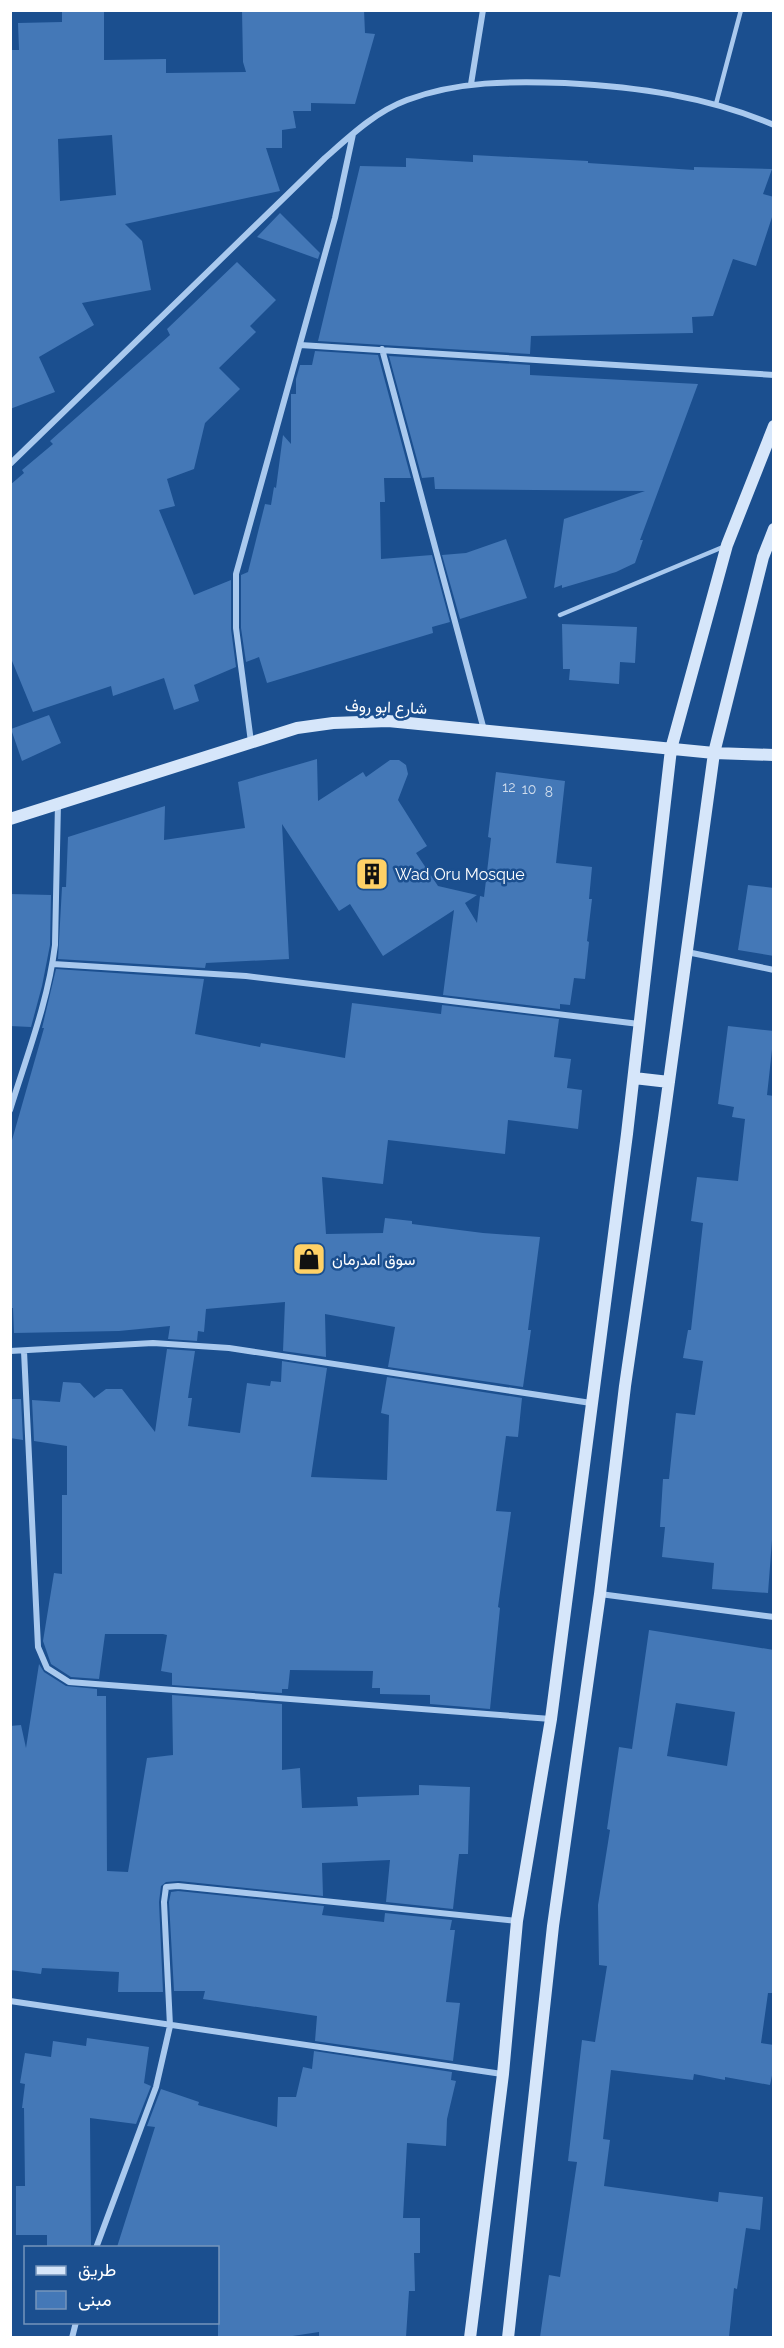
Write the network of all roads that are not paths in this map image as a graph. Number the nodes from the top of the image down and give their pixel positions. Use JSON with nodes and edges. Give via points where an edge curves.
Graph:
{"nodes":[{"id":1,"x":483,"y":10,"type":"edge"},
{"id":2,"x":741,"y":10,"type":"edge"},
{"id":3,"x":471,"y":84,"type":"junction"},
{"id":4,"x":716,"y":104,"type":"junction"},
{"id":5,"x":774,"y":125,"type":"edge"},
{"id":6,"x":353,"y":134,"type":"junction"},
{"id":7,"x":300,"y":345,"type":"junction"},
{"id":8,"x":382,"y":349,"type":"junction"},
{"id":9,"x":774,"y":375,"type":"edge"},
{"id":10,"x":774,"y":426,"type":"edge"},
{"id":11,"x":10,"y":464,"type":"edge"},
{"id":12,"x":774,"y":529,"type":"edge"},
{"id":13,"x":727,"y":545,"type":"junction"},
{"id":14,"x":560,"y":615,"type":"dead end"},
{"id":15,"x":484,"y":730,"type":"junction"},
{"id":16,"x":251,"y":742,"type":"junction"},
{"id":17,"x":671,"y":749,"type":"junction"},
{"id":18,"x":714,"y":753,"type":"junction"},
{"id":19,"x":774,"y":755,"type":"edge"},
{"id":20,"x":58,"y":802,"type":"junction"},
{"id":21,"x":10,"y":819,"type":"edge"},
{"id":22,"x":687,"y":952,"type":"junction"},
{"id":23,"x":53,"y":964,"type":"junction"},
{"id":24,"x":774,"y":970,"type":"edge"},
{"id":25,"x":640,"y":1024,"type":"junction"},
{"id":26,"x":634,"y":1078,"type":"junction"},
{"id":27,"x":669,"y":1083,"type":"junction"},
{"id":28,"x":10,"y":1110,"type":"edge"},
{"id":29,"x":24,"y":1351,"type":"junction"},
{"id":30,"x":10,"y":1352,"type":"edge"},
{"id":31,"x":591,"y":1403,"type":"junction"},
{"id":32,"x":600,"y":1594,"type":"junction"},
{"id":33,"x":774,"y":1617,"type":"edge"},
{"id":34,"x":550,"y":1719,"type":"junction"},
{"id":35,"x":517,"y":1921,"type":"junction"},
{"id":36,"x":10,"y":2001,"type":"edge"},
{"id":37,"x":170,"y":2026,"type":"junction"},
{"id":38,"x":503,"y":2074,"type":"junction"},
{"id":39,"x":96,"y":2246,"type":"edge"},
{"id":40,"x":470,"y":2337,"type":"edge"},
{"id":41,"x":508,"y":2337,"type":"edge"}],
"edges":[{"from":1,"to":3,"type":"street"},
{"from":2,"to":4,"type":"lane"},
{"from":3,"to":4,"type":"street","via":[[621,86]]},
{"from":3,"to":6,"type":"street","via":[[405,101],[374,117]]},
{"from":4,"to":5,"type":"street"},
{"from":6,"to":7,"type":"street","via":[[343,191]]},
{"from":6,"to":11,"type":"street"},
{"from":7,"to":8,"type":"street"},
{"from":7,"to":16,"type":"street","via":[[236,574],[236,628]]},
{"from":8,"to":9,"type":"street"},
{"from":8,"to":15,"type":"street"},
{"from":10,"to":13,"type":"main road"},
{"from":12,"to":18,"type":"main road","via":[[763,557]]},
{"from":13,"to":14,"type":"lane"},
{"from":13,"to":17,"type":"main road"},
{"from":15,"to":16,"type":"main road","name":"شارع ابو روف","via":[[388,721],[333,723],[297,728]]},
{"from":15,"to":17,"type":"main road","name":"شارع ابو روف"},
{"from":16,"to":20,"type":"main road","name":"شارع ابو روف"},
{"from":17,"to":18,"type":"main road","name":"شارع ابو روف"},
{"from":17,"to":25,"type":"main road"},
{"from":18,"to":19,"type":"main road","name":"شارع ابو روف"},
{"from":18,"to":22,"type":"main road"},
{"from":20,"to":21,"type":"main road","name":"شارع ابو روف"},
{"from":20,"to":23,"type":"street"},
{"from":22,"to":24,"type":"street"},
{"from":22,"to":27,"type":"main road"},
{"from":23,"to":25,"type":"street","via":[[246,976]]},
{"from":23,"to":28,"type":"street"},
{"from":25,"to":26,"type":"main road"},
{"from":26,"to":27,"type":"main road"},
{"from":26,"to":31,"type":"main road"},
{"from":27,"to":32,"type":"main road","via":[[625,1386]]},
{"from":29,"to":30,"type":"street"},
{"from":29,"to":31,"type":"street","via":[[153,1343],[230,1348]]},
{"from":29,"to":34,"type":"street","via":[[38,1647],[46,1668],[69,1682]]},
{"from":31,"to":34,"type":"main road"},
{"from":32,"to":33,"type":"street"},
{"from":32,"to":41,"type":"main road","via":[[553,1926]]},
{"from":34,"to":35,"type":"main road"},
{"from":35,"to":37,"type":"street","via":[[166,1887]]},
{"from":35,"to":38,"type":"main road"},
{"from":36,"to":37,"type":"street"},
{"from":37,"to":38,"type":"street"},
{"from":37,"to":39,"type":"street","via":[[156,2087]]},
{"from":38,"to":40,"type":"main road"}]}
